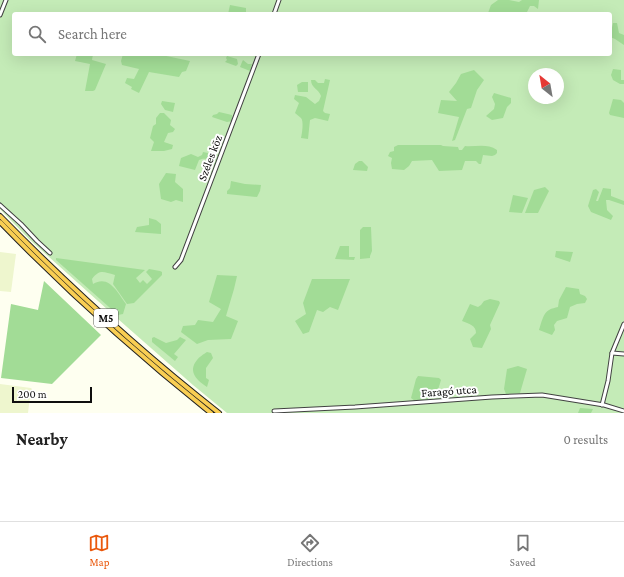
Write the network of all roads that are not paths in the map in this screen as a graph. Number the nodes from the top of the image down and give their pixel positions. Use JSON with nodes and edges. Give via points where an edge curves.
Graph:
{"nodes":[{"id":1,"x":6,"y":0,"type":"edge"},
{"id":2,"x":279,"y":0,"type":"edge"},
{"id":3,"x":275,"y":12,"type":"edge"},
{"id":4,"x":0,"y":15,"type":"edge"},
{"id":5,"x":258,"y":56,"type":"edge"},
{"id":6,"x":0,"y":205,"type":"edge"},
{"id":7,"x":0,"y":216,"type":"edge"},
{"id":8,"x":0,"y":222,"type":"edge"},
{"id":9,"x":50,"y":253,"type":"dead end"},
{"id":10,"x":175,"y":267,"type":"dead end"},
{"id":11,"x":624,"y":324,"type":"edge"},
{"id":12,"x":612,"y":353,"type":"junction"},
{"id":13,"x":624,"y":354,"type":"edge"},
{"id":14,"x":602,"y":405,"type":"junction"},
{"id":15,"x":274,"y":411,"type":"dead end"},
{"id":16,"x":624,"y":411,"type":"edge"},
{"id":17,"x":212,"y":413,"type":"edge"},
{"id":18,"x":218,"y":413,"type":"edge"}],
"edges":[{"from":1,"to":4,"type":"street"},
{"from":2,"to":3,"type":"street"},
{"from":5,"to":10,"type":"street","name":"Széles köz","via":[[181,260]]},
{"from":6,"to":9,"type":"street"},
{"from":7,"to":18,"type":"highway","number":"M5","via":[[111,322]]},
{"from":8,"to":17,"type":"highway","number":"M5","via":[[113,330]]},
{"from":11,"to":12,"type":"street"},
{"from":12,"to":13,"type":"street"},
{"from":12,"to":14,"type":"street"},
{"from":14,"to":15,"type":"street","name":"Faragó utca","via":[[542,395]]},
{"from":14,"to":16,"type":"street","name":"Faragó utca"}]}
